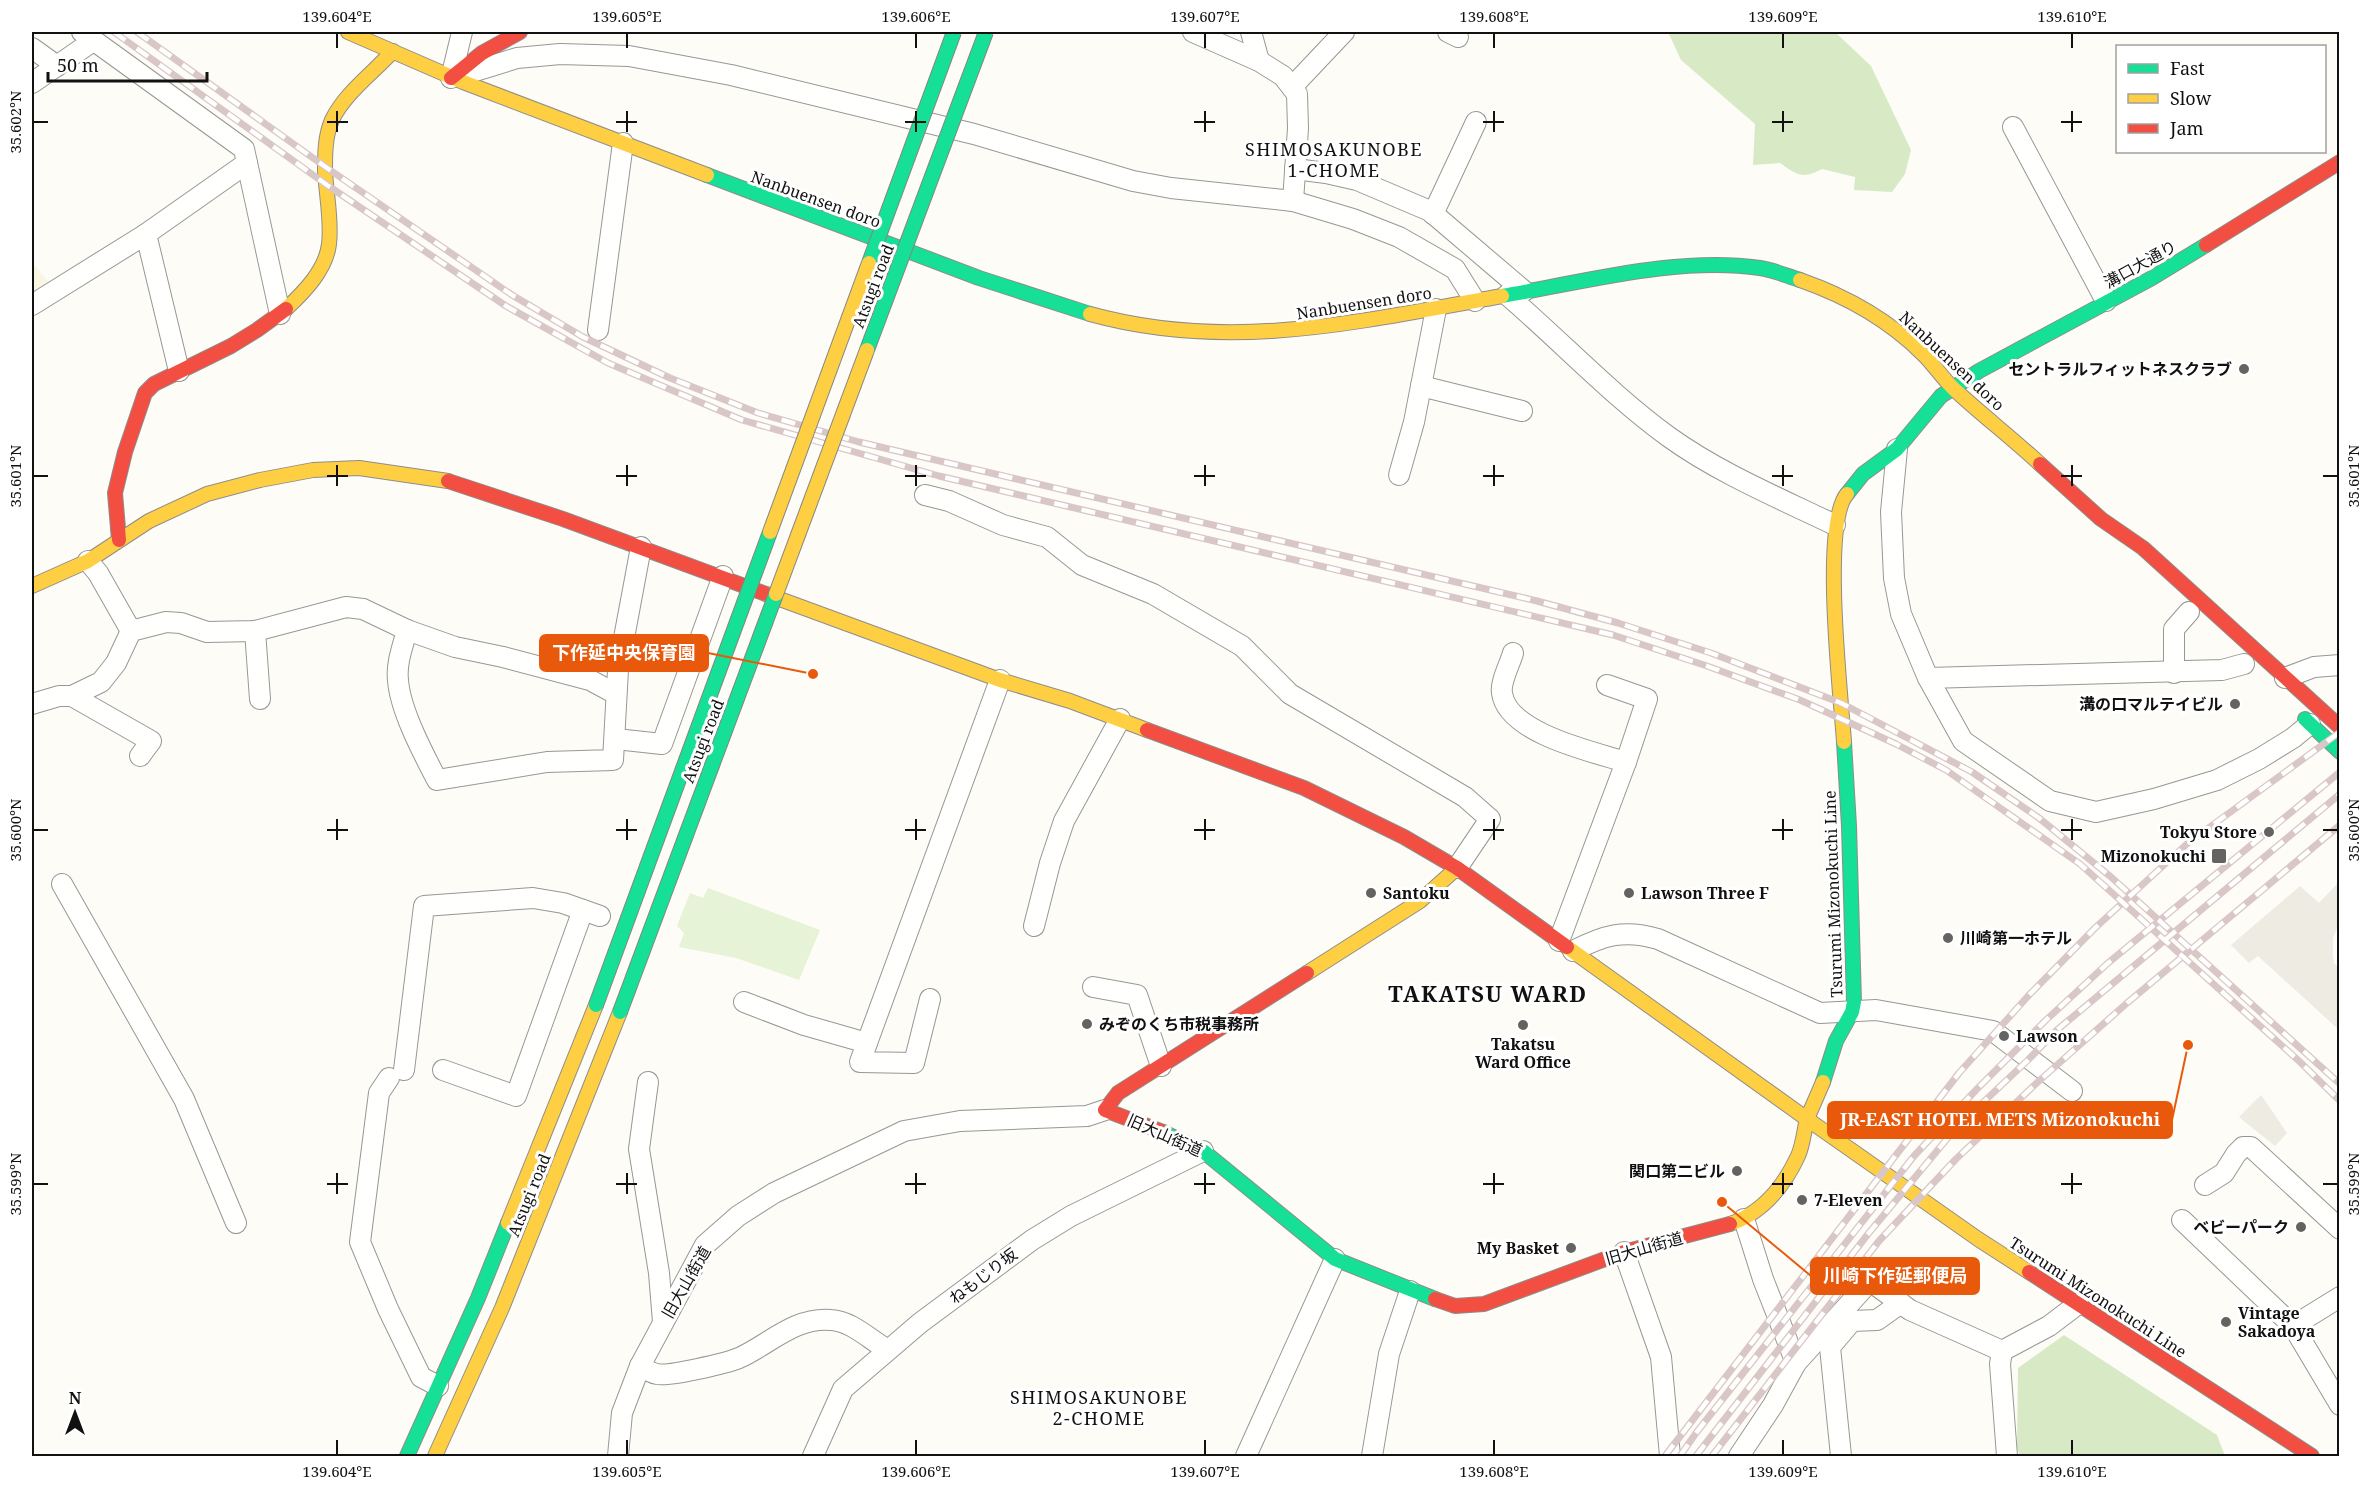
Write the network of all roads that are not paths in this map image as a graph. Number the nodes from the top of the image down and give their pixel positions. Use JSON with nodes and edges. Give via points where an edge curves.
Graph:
{"nodes":[{"id":1,"x":348,"y":32,"type":"edge"},
{"id":2,"x":462,"y":32,"type":"edge"},
{"id":3,"x":520,"y":32,"type":"edge"},
{"id":4,"x":954,"y":32,"type":"edge"},
{"id":5,"x":986,"y":32,"type":"edge"},
{"id":6,"x":1193,"y":32,"type":"edge"},
{"id":7,"x":1251,"y":32,"type":"edge"},
{"id":8,"x":1344,"y":32,"type":"edge"},
{"id":9,"x":88,"y":36,"type":"edge"},
{"id":10,"x":371,"y":36,"type":"edge"},
{"id":11,"x":32,"y":48,"type":"edge"},
{"id":12,"x":393,"y":51,"type":"junction"},
{"id":13,"x":1259,"y":61,"type":"junction"},
{"id":14,"x":57,"y":66,"type":"junction"},
{"id":15,"x":451,"y":78,"type":"junction"},
{"id":16,"x":32,"y":83,"type":"edge"},
{"id":17,"x":1292,"y":87,"type":"junction"},
{"id":18,"x":1476,"y":122,"type":"dead end"},
{"id":19,"x":2013,"y":127,"type":"dead end"},
{"id":20,"x":623,"y":143,"type":"junction"},
{"id":21,"x":2340,"y":162,"type":"edge"},
{"id":22,"x":247,"y":163,"type":"junction"},
{"id":23,"x":1295,"y":169,"type":"junction"},
{"id":24,"x":1293,"y":201,"type":"junction"},
{"id":25,"x":1433,"y":214,"type":"junction"},
{"id":26,"x":146,"y":234,"type":"junction"},
{"id":27,"x":1516,"y":293,"type":"junction"},
{"id":28,"x":1475,"y":301,"type":"junction"},
{"id":29,"x":2106,"y":301,"type":"junction"},
{"id":30,"x":32,"y":305,"type":"edge"},
{"id":31,"x":1436,"y":309,"type":"junction"},
{"id":32,"x":280,"y":314,"type":"junction"},
{"id":33,"x":598,"y":330,"type":"dead end"},
{"id":34,"x":179,"y":371,"type":"junction"},
{"id":35,"x":1421,"y":386,"type":"junction"},
{"id":36,"x":1953,"y":388,"type":"junction"},
{"id":37,"x":1522,"y":411,"type":"dead end"},
{"id":38,"x":1897,"y":449,"type":"junction"},
{"id":39,"x":1399,"y":475,"type":"dead end"},
{"id":40,"x":925,"y":495,"type":"dead end"},
{"id":41,"x":2101,"y":519,"type":"junction"},
{"id":42,"x":1834,"y":525,"type":"junction"},
{"id":43,"x":119,"y":540,"type":"junction"},
{"id":44,"x":641,"y":547,"type":"junction"},
{"id":45,"x":2126,"y":551,"type":"dead end"},
{"id":46,"x":88,"y":561,"type":"junction"},
{"id":47,"x":723,"y":576,"type":"junction"},
{"id":48,"x":32,"y":586,"type":"edge"},
{"id":49,"x":2188,"y":612,"type":"dead end"},
{"id":50,"x":407,"y":630,"type":"junction"},
{"id":51,"x":255,"y":631,"type":"junction"},
{"id":52,"x":131,"y":632,"type":"junction"},
{"id":53,"x":2228,"y":649,"type":"dead end"},
{"id":54,"x":1513,"y":653,"type":"dead end"},
{"id":55,"x":2340,"y":665,"type":"edge"},
{"id":56,"x":2248,"y":668,"type":"joint"},
{"id":57,"x":2174,"y":673,"type":"junction"},
{"id":58,"x":1928,"y":678,"type":"junction"},
{"id":59,"x":2284,"y":678,"type":"junction"},
{"id":60,"x":1000,"y":680,"type":"junction"},
{"id":61,"x":1606,"y":685,"type":"dead end"},
{"id":62,"x":616,"y":694,"type":"junction"},
{"id":63,"x":72,"y":696,"type":"junction"},
{"id":64,"x":260,"y":699,"type":"dead end"},
{"id":65,"x":32,"y":704,"type":"edge"},
{"id":66,"x":2294,"y":710,"type":"dead end"},
{"id":67,"x":1120,"y":719,"type":"junction"},
{"id":68,"x":2310,"y":724,"type":"junction"},
{"id":69,"x":2340,"y":727,"type":"edge"},
{"id":70,"x":615,"y":739,"type":"junction"},
{"id":71,"x":2340,"y":752,"type":"edge"},
{"id":72,"x":140,"y":756,"type":"dead end"},
{"id":73,"x":1626,"y":762,"type":"junction"},
{"id":74,"x":1457,"y":868,"type":"junction"},
{"id":75,"x":62,"y":884,"type":"dead end"},
{"id":76,"x":1034,"y":926,"type":"dead end"},
{"id":77,"x":1566,"y":946,"type":"junction"},
{"id":78,"x":1093,"y":987,"type":"dead end"},
{"id":79,"x":930,"y":999,"type":"dead end"},
{"id":80,"x":744,"y":1002,"type":"dead end"},
{"id":81,"x":1852,"y":1012,"type":"junction"},
{"id":82,"x":867,"y":1043,"type":"junction"},
{"id":83,"x":1161,"y":1066,"type":"junction"},
{"id":84,"x":443,"y":1070,"type":"dead end"},
{"id":85,"x":648,"y":1082,"type":"dead end"},
{"id":86,"x":2072,"y":1092,"type":"dead end"},
{"id":87,"x":1104,"y":1110,"type":"junction"},
{"id":88,"x":1807,"y":1119,"type":"junction"},
{"id":89,"x":1203,"y":1151,"type":"junction"},
{"id":90,"x":2205,"y":1185,"type":"dead end"},
{"id":91,"x":1743,"y":1219,"type":"junction"},
{"id":92,"x":2182,"y":1220,"type":"dead end"},
{"id":93,"x":236,"y":1223,"type":"dead end"},
{"id":94,"x":2340,"y":1229,"type":"edge"},
{"id":95,"x":1624,"y":1252,"type":"junction"},
{"id":96,"x":1335,"y":1259,"type":"junction"},
{"id":97,"x":1410,"y":1292,"type":"junction"},
{"id":98,"x":2340,"y":1297,"type":"edge"},
{"id":99,"x":1901,"y":1304,"type":"junction"},
{"id":100,"x":2078,"y":1304,"type":"junction"},
{"id":101,"x":663,"y":1322,"type":"junction"},
{"id":102,"x":2293,"y":1326,"type":"junction"},
{"id":103,"x":888,"y":1350,"type":"junction"},
{"id":104,"x":2002,"y":1350,"type":"junction"},
{"id":105,"x":1796,"y":1363,"type":"junction"},
{"id":106,"x":640,"y":1366,"type":"junction"},
{"id":107,"x":438,"y":1386,"type":"junction"},
{"id":108,"x":2340,"y":1406,"type":"edge"},
{"id":109,"x":407,"y":1456,"type":"edge"},
{"id":110,"x":435,"y":1456,"type":"edge"},
{"id":111,"x":618,"y":1456,"type":"edge"},
{"id":112,"x":813,"y":1456,"type":"edge"},
{"id":113,"x":1246,"y":1456,"type":"edge"},
{"id":114,"x":1372,"y":1456,"type":"edge"},
{"id":115,"x":1670,"y":1456,"type":"edge"},
{"id":116,"x":1739,"y":1456,"type":"edge"},
{"id":117,"x":1841,"y":1456,"type":"edge"},
{"id":118,"x":2007,"y":1456,"type":"edge"},
{"id":119,"x":2312,"y":1456,"type":"edge"}],
"edges":[{"from":1,"to":10,"type":"main road","name":"Nanbuensen doro"},
{"from":2,"to":15,"type":"street"},
{"from":3,"to":15,"type":"main road","via":[[482,53]]},
{"from":4,"to":107,"type":"main road","name":"Atsugi road","bridge":true,"via":[[596,1005],[478,1298]]},
{"from":5,"to":110,"type":"main road","name":"Atsugi road","bridge":true,"via":[[620,1011],[502,1308]]},
{"from":6,"to":13,"type":"street"},
{"from":7,"to":13,"type":"street"},
{"from":8,"to":17,"type":"street"},
{"from":9,"to":14,"type":"street"},
{"from":9,"to":22,"type":"street","via":[[244,149]]},
{"from":10,"to":12,"type":"main road","name":"Nanbuensen doro"},
{"from":11,"to":14,"type":"street"},
{"from":12,"to":15,"type":"main road","name":"Nanbuensen doro"},
{"from":12,"to":32,"type":"main road","via":[[345,102],[331,123],[326,146],[330,227],[327,254],[300,298]]},
{"from":13,"to":17,"type":"street","via":[[1283,76]]},
{"from":14,"to":16,"type":"street"},
{"from":15,"to":20,"type":"main road","name":"Nanbuensen doro"},
{"from":15,"to":24,"type":"street","via":[[517,58],[560,54],[629,56],[731,75],[974,134],[1132,181]]},
{"from":17,"to":23,"type":"street","via":[[1297,94]]},
{"from":18,"to":25,"type":"street"},
{"from":19,"to":29,"type":"street"},
{"from":20,"to":31,"type":"main road","name":"Nanbuensen doro","via":[[993,284],[1109,320],[1219,334],[1267,334]]},
{"from":20,"to":33,"type":"street"},
{"from":21,"to":29,"type":"main road","name":"溝口大通り","via":[[2152,278]]},
{"from":22,"to":26,"type":"street"},
{"from":22,"to":32,"type":"street"},
{"from":23,"to":24,"type":"street"},
{"from":23,"to":25,"type":"street","via":[[1357,180]]},
{"from":24,"to":28,"type":"street","via":[[1399,237],[1455,269]]},
{"from":25,"to":27,"type":"street"},
{"from":26,"to":30,"type":"street"},
{"from":26,"to":34,"type":"street"},
{"from":27,"to":28,"type":"main road","name":"Nanbuensen doro"},
{"from":27,"to":36,"type":"main road","name":"Nanbuensen doro","via":[[1680,265],[1763,268],[1826,289],[1866,309],[1924,356]]},
{"from":27,"to":42,"type":"street","via":[[1628,406],[1669,437],[1739,478]]},
{"from":28,"to":31,"type":"main road","name":"Nanbuensen doro"},
{"from":29,"to":36,"type":"main road","name":"溝口大通り"},
{"from":31,"to":35,"type":"street"},
{"from":32,"to":34,"type":"main road"},
{"from":34,"to":43,"type":"main road","via":[[145,393],[115,494]]},
{"from":35,"to":37,"type":"street"},
{"from":35,"to":39,"type":"street"},
{"from":36,"to":38,"type":"main road","name":"Tsurumi Mizonokuchi Line","via":[[1941,396]]},
{"from":36,"to":41,"type":"main road","name":"Nanbuensen doro"},
{"from":38,"to":42,"type":"main road","name":"Tsurumi Mizonokuchi Line","via":[[1854,482],[1842,500]]},
{"from":38,"to":58,"type":"street","via":[[1892,512],[1894,578],[1901,614]]},
{"from":40,"to":74,"type":"street","via":[[949,501],[1002,525],[1047,537],[1082,565],[1153,594],[1242,646],[1290,694],[1466,797],[1490,819]]},
{"from":41,"to":45,"type":"main road","name":"Nanbuensen doro"},
{"from":41,"to":59,"type":"main road","name":"Nanbuensen doro","via":[[2143,548]]},
{"from":42,"to":81,"type":"main road","name":"Tsurumi Mizonokuchi Line","via":[[1833,580],[1849,826]]},
{"from":43,"to":44,"type":"main road","via":[[207,494],[313,470],[359,468],[445,480]]},
{"from":43,"to":46,"type":"main road"},
{"from":44,"to":47,"type":"main road"},
{"from":44,"to":62,"type":"street"},
{"from":46,"to":48,"type":"main road"},
{"from":46,"to":52,"type":"street"},
{"from":47,"to":60,"type":"main road"},
{"from":47,"to":70,"type":"street","via":[[662,744]]},
{"from":49,"to":57,"type":"street","via":[[2174,629]]},
{"from":50,"to":51,"type":"street","via":[[363,609],[346,607]]},
{"from":50,"to":62,"type":"street","via":[[454,647],[590,680]]},
{"from":50,"to":70,"type":"street","via":[[398,681],[418,741],[437,780],[547,762],[613,760]]},
{"from":51,"to":52,"type":"street","via":[[207,632],[166,622]]},
{"from":51,"to":64,"type":"street"},
{"from":52,"to":63,"type":"street","via":[[116,663],[101,682]]},
{"from":53,"to":56,"type":"main road"},
{"from":54,"to":73,"type":"street","via":[[1501,692],[1507,709],[1528,727]]},
{"from":55,"to":59,"type":"street","via":[[2314,666]]},
{"from":56,"to":57,"type":"street"},
{"from":57,"to":58,"type":"street"},
{"from":58,"to":68,"type":"street","via":[[1963,741],[2050,801],[2096,812],[2217,780],[2294,738]]},
{"from":59,"to":69,"type":"main road","name":"Nanbuensen doro"},
{"from":60,"to":67,"type":"main road"},
{"from":60,"to":82,"type":"street"},
{"from":61,"to":73,"type":"street","via":[[1647,699]]},
{"from":62,"to":70,"type":"street"},
{"from":63,"to":65,"type":"street"},
{"from":63,"to":72,"type":"street","via":[[151,741]]},
{"from":66,"to":68,"type":"main road"},
{"from":67,"to":74,"type":"main road","via":[[1304,788]]},
{"from":67,"to":76,"type":"street","via":[[1064,821]]},
{"from":68,"to":71,"type":"main road"},
{"from":73,"to":77,"type":"street"},
{"from":74,"to":77,"type":"main road"},
{"from":74,"to":83,"type":"main road","via":[[1420,901]]},
{"from":75,"to":93,"type":"street","via":[[184,1099]]},
{"from":77,"to":81,"type":"street","via":[[1623,933],[1641,934],[1820,1013]]},
{"from":77,"to":88,"type":"main road"},
{"from":78,"to":83,"type":"street","via":[[1137,994]]},
{"from":79,"to":82,"type":"street","via":[[914,1063],[860,1062]]},
{"from":80,"to":82,"type":"street"},
{"from":81,"to":86,"type":"street","via":[[1876,1010],[1993,1031]]},
{"from":81,"to":88,"type":"main road","name":"Tsurumi Mizonokuchi Line","via":[[1836,1041]]},
{"from":83,"to":87,"type":"main road","via":[[1118,1093]]},
{"from":84,"to":107,"type":"street","via":[[516,1096],[592,913],[533,898],[424,906],[395,1073],[379,1093],[360,1242],[421,1377]]},
{"from":85,"to":101,"type":"street","via":[[639,1149]]},
{"from":87,"to":89,"type":"main road","name":"旧大山街道","via":[[1166,1132]]},
{"from":87,"to":101,"type":"street","name":"旧大山街道","via":[[1087,1116],[960,1121],[904,1131],[774,1193],[738,1216],[705,1245]]},
{"from":88,"to":91,"type":"main road","name":"旧大山街道","via":[[1799,1154],[1779,1190]]},
{"from":88,"to":100,"type":"main road","name":"Tsurumi Mizonokuchi Line"},
{"from":89,"to":96,"type":"main road","name":"旧大山街道"},
{"from":89,"to":103,"type":"street","name":"ねもじり坂","via":[[1071,1216],[1032,1240]]},
{"from":90,"to":94,"type":"street","via":[[2224,1173],[2243,1147],[2251,1147]]},
{"from":91,"to":95,"type":"main road","name":"旧大山街道"},
{"from":91,"to":105,"type":"street"},
{"from":92,"to":102,"type":"street"},
{"from":95,"to":97,"type":"main road","name":"旧大山街道","via":[[1484,1304],[1455,1306]]},
{"from":95,"to":115,"type":"street","via":[[1661,1357]]},
{"from":96,"to":97,"type":"main road","name":"旧大山街道"},
{"from":96,"to":113,"type":"street"},
{"from":97,"to":114,"type":"street","via":[[1389,1354]]},
{"from":98,"to":102,"type":"street"},
{"from":99,"to":104,"type":"street"},
{"from":99,"to":105,"type":"street","via":[[1870,1281]]},
{"from":99,"to":117,"type":"street","via":[[1877,1320],[1852,1321],[1830,1347]]},
{"from":100,"to":104,"type":"street","via":[[2049,1326]]},
{"from":100,"to":119,"type":"main road","name":"Tsurumi Mizonokuchi Line"},
{"from":101,"to":106,"type":"street","name":"旧大山街道"},
{"from":102,"to":108,"type":"street"},
{"from":103,"to":106,"type":"street","via":[[852,1326],[833,1320],[811,1320],[728,1361],[658,1375]]},
{"from":103,"to":112,"type":"street","name":"ねもじり坂","via":[[843,1389]]},
{"from":104,"to":118,"type":"street"},
{"from":105,"to":116,"type":"street"},
{"from":106,"to":111,"type":"street","name":"旧大山街道","via":[[622,1413]]},
{"from":107,"to":109,"type":"main road","name":"Atsugi road"}]}
